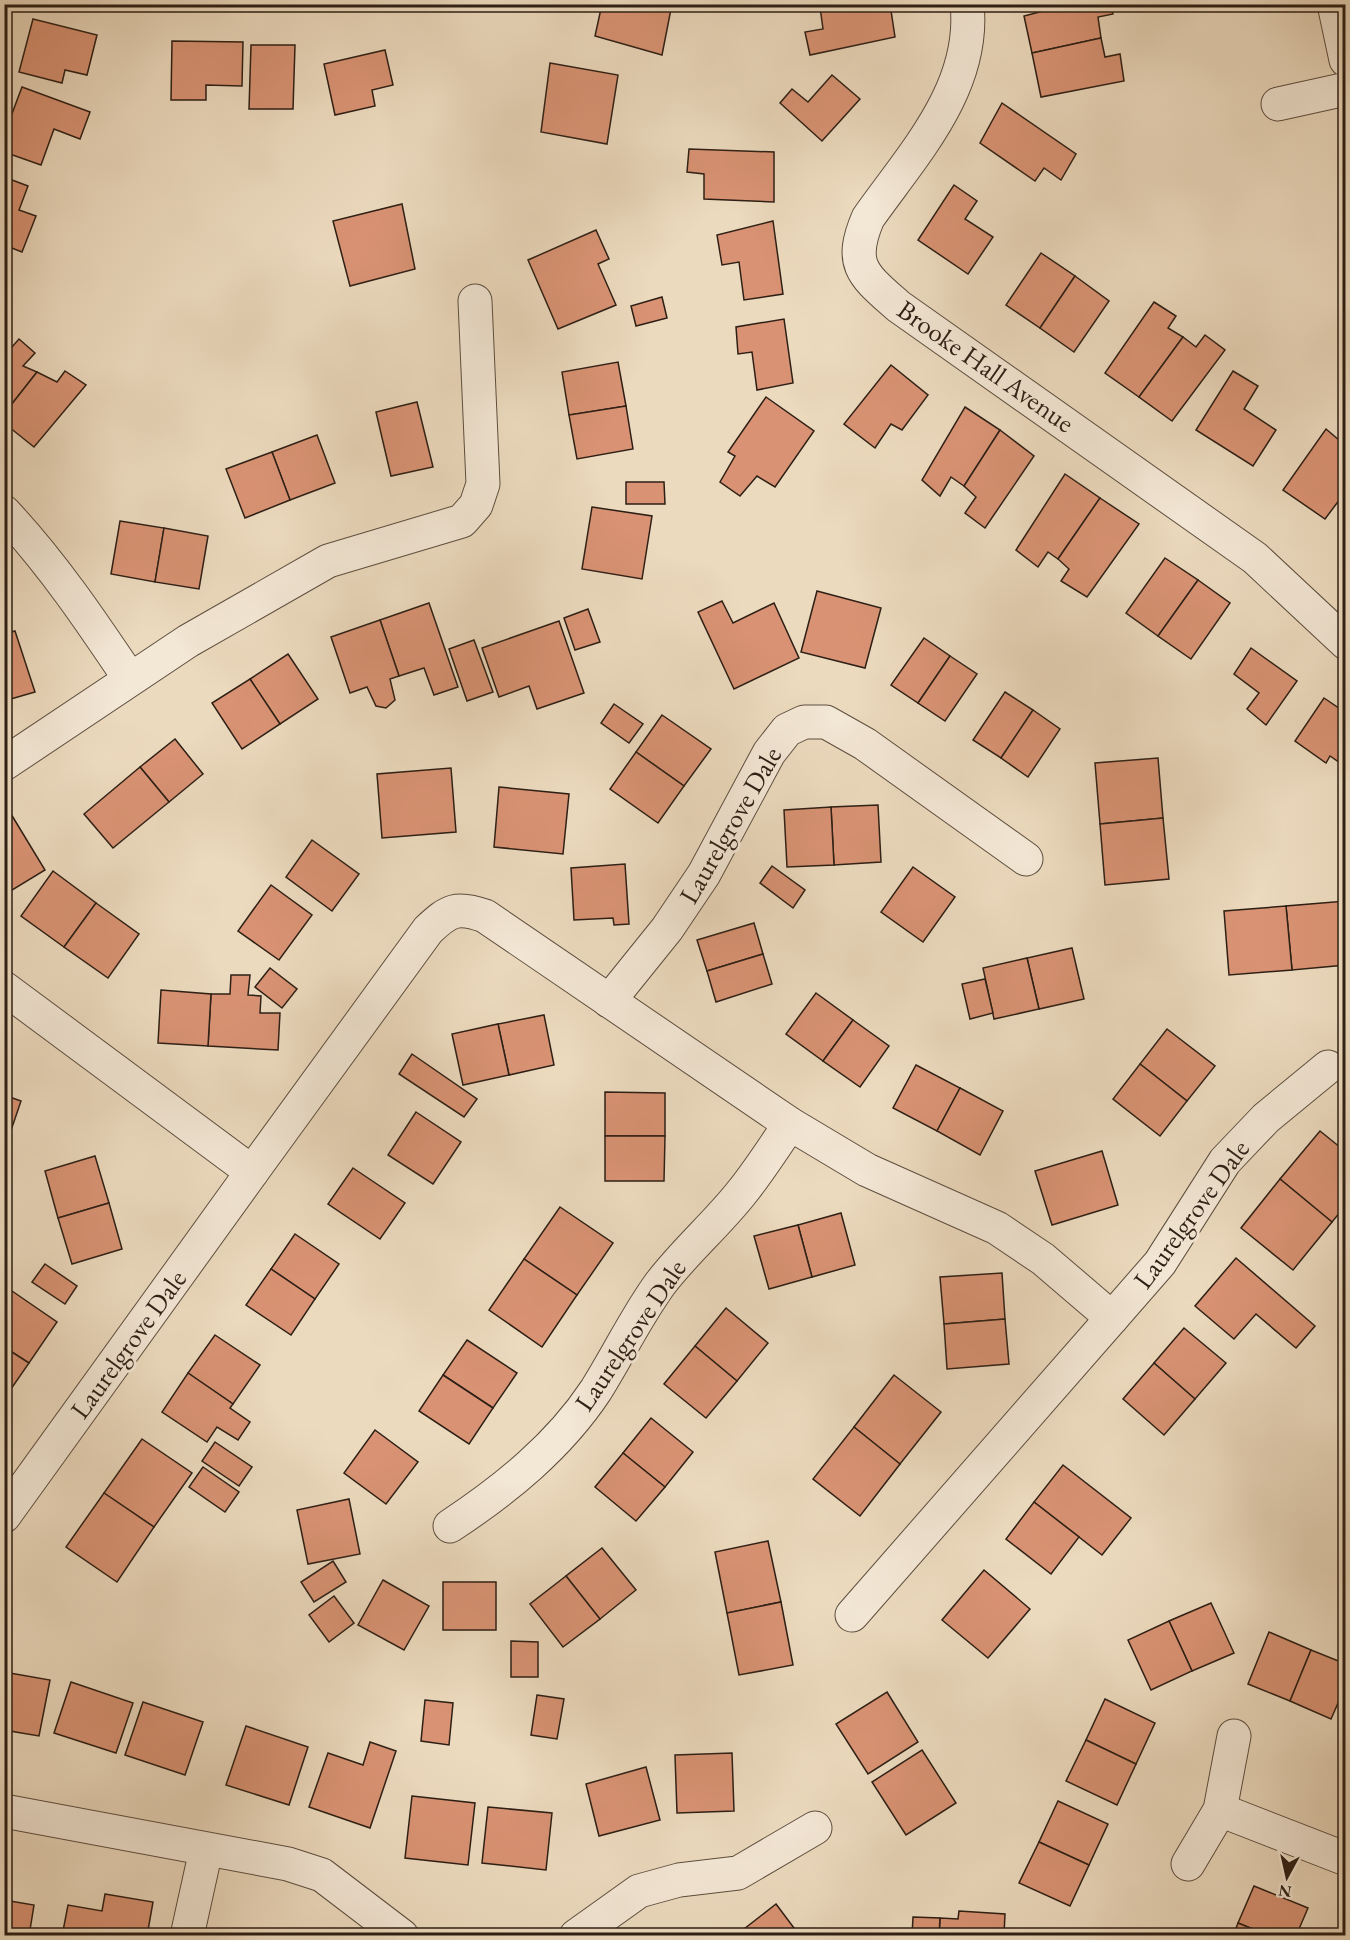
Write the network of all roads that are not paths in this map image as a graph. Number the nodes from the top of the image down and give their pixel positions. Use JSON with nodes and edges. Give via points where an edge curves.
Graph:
{"nodes":[{"id":1,"x":967,"y":4,"type":"edge"},
{"id":2,"x":1334,"y":4,"type":"edge"},
{"id":3,"x":1346,"y":60,"type":"edge"},
{"id":4,"x":1346,"y":89,"type":"edge"},
{"id":5,"x":1278,"y":104,"type":"dead end"},
{"id":6,"x":475,"y":301,"type":"dead end"},
{"id":7,"x":4,"y":512,"type":"edge"},
{"id":8,"x":1346,"y":643,"type":"edge"},
{"id":9,"x":130,"y":679,"type":"junction"},
{"id":10,"x":4,"y":764,"type":"edge"},
{"id":11,"x":1026,"y":859,"type":"dead end"},
{"id":12,"x":4,"y":988,"type":"edge"},
{"id":13,"x":609,"y":1001,"type":"junction"},
{"id":14,"x":1328,"y":1068,"type":"dead end"},
{"id":15,"x":790,"y":1124,"type":"junction"},
{"id":16,"x":252,"y":1172,"type":"junction"},
{"id":17,"x":1112,"y":1318,"type":"junction"},
{"id":18,"x":4,"y":1516,"type":"edge"},
{"id":19,"x":450,"y":1526,"type":"dead end"},
{"id":20,"x":852,"y":1615,"type":"dead end"},
{"id":21,"x":1234,"y":1736,"type":"dead end"},
{"id":22,"x":1220,"y":1810,"type":"junction"},
{"id":23,"x":4,"y":1811,"type":"edge"},
{"id":24,"x":814,"y":1828,"type":"dead end"},
{"id":25,"x":206,"y":1850,"type":"junction"},
{"id":26,"x":1346,"y":1859,"type":"edge"},
{"id":27,"x":1188,"y":1864,"type":"dead end"},
{"id":28,"x":187,"y":1935,"type":"edge"},
{"id":29,"x":402,"y":1935,"type":"edge"},
{"id":30,"x":576,"y":1935,"type":"edge"}],
"edges":[{"from":1,"to":8,"type":"street","name":"Brooke Hall Avenue","via":[[969,22],[963,63],[949,101],[868,218],[859,239],[858,261],[871,282],[898,306],[1255,558]]},
{"from":2,"to":3,"type":"street"},
{"from":4,"to":5,"type":"street"},
{"from":6,"to":9,"type":"street","via":[[483,484],[476,505],[462,521],[328,561]]},
{"from":7,"to":9,"type":"street","via":[[79,604]]},
{"from":9,"to":10,"type":"street"},
{"from":11,"to":13,"type":"street","name":"Laurelgrove Dale","via":[[865,744],[826,722],[804,722],[787,730],[769,753],[704,874],[667,929]]},
{"from":12,"to":16,"type":"street"},
{"from":13,"to":15,"type":"street","name":"Laurelgrove Dale"},
{"from":13,"to":16,"type":"street","name":"Laurelgrove Dale","via":[[485,916],[464,909],[444,915],[428,930]]},
{"from":14,"to":17,"type":"street","name":"Laurelgrove Dale","via":[[1266,1118],[1225,1161],[1160,1263]]},
{"from":15,"to":17,"type":"street","name":"Laurelgrove Dale","via":[[867,1170],[997,1228],[1043,1259]]},
{"from":15,"to":19,"type":"street","name":"Laurelgrove Dale","via":[[742,1192],[660,1285],[595,1392],[564,1431],[525,1471]]},
{"from":16,"to":18,"type":"street","name":"Laurelgrove Dale"},
{"from":17,"to":20,"type":"street","name":"Laurelgrove Dale"},
{"from":21,"to":22,"type":"street"},
{"from":22,"to":26,"type":"street"},
{"from":22,"to":27,"type":"street"},
{"from":23,"to":25,"type":"street"},
{"from":24,"to":30,"type":"street","via":[[738,1873],[679,1880],[639,1891]]},
{"from":25,"to":28,"type":"street"},
{"from":25,"to":29,"type":"street","via":[[288,1864],[322,1875]]}]}
